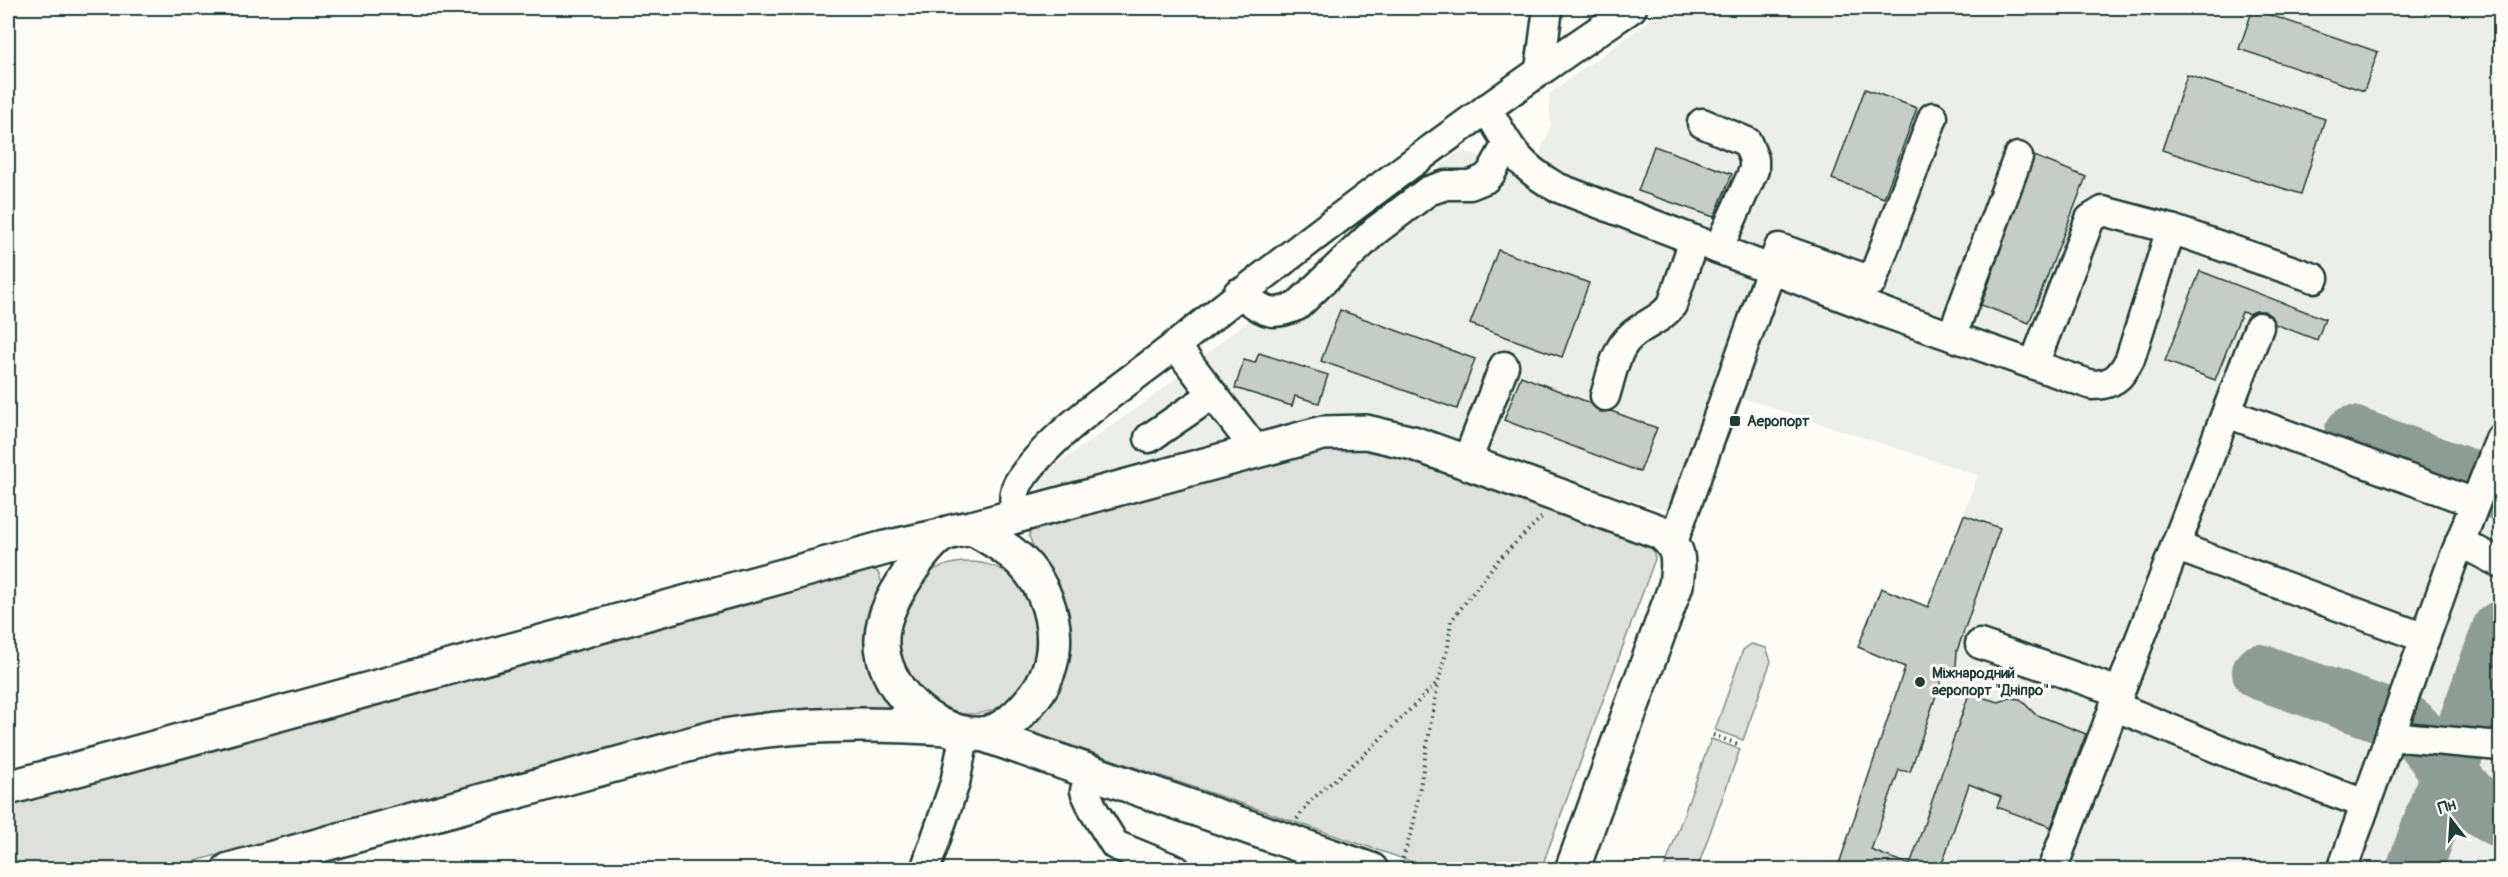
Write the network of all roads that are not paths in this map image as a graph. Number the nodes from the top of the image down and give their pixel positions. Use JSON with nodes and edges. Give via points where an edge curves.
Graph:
{"nodes":[{"id":1,"x":1548,"y":8,"type":"edge"},
{"id":2,"x":1632,"y":8,"type":"edge"},
{"id":3,"x":1540,"y":69,"type":"junction"},
{"id":4,"x":1486,"y":108,"type":"junction"},
{"id":5,"x":1933,"y":117,"type":"dead end"},
{"id":6,"x":1702,"y":123,"type":"dead end"},
{"id":7,"x":1506,"y":144,"type":"junction"},
{"id":8,"x":2018,"y":157,"type":"dead end"},
{"id":9,"x":2171,"y":229,"type":"junction"},
{"id":10,"x":1706,"y":245,"type":"junction"},
{"id":11,"x":1771,"y":269,"type":"junction"},
{"id":12,"x":2314,"y":278,"type":"dead end"},
{"id":13,"x":1238,"y":294,"type":"junction"},
{"id":14,"x":2259,"y":327,"type":"dead end"},
{"id":15,"x":1952,"y":336,"type":"junction"},
{"id":16,"x":1175,"y":345,"type":"junction"},
{"id":17,"x":2034,"y":364,"type":"junction"},
{"id":18,"x":1504,"y":366,"type":"dead end"},
{"id":19,"x":1212,"y":395,"type":"junction"},
{"id":20,"x":1605,"y":396,"type":"dead end"},
{"id":21,"x":2227,"y":413,"type":"junction"},
{"id":22,"x":1149,"y":438,"type":"dead end"},
{"id":23,"x":2500,"y":439,"type":"edge"},
{"id":24,"x":1256,"y":450,"type":"junction"},
{"id":25,"x":1467,"y":461,"type":"junction"},
{"id":26,"x":2475,"y":503,"type":"junction"},
{"id":27,"x":1016,"y":517,"type":"junction"},
{"id":28,"x":972,"y":528,"type":"junction"},
{"id":29,"x":940,"y":536,"type":"junction"},
{"id":30,"x":1673,"y":542,"type":"junction"},
{"id":31,"x":2460,"y":542,"type":"junction"},
{"id":32,"x":2175,"y":546,"type":"junction"},
{"id":33,"x":2500,"y":562,"type":"edge"},
{"id":34,"x":2425,"y":638,"type":"junction"},
{"id":35,"x":1980,"y":644,"type":"dead end"},
{"id":36,"x":2117,"y":699,"type":"junction"},
{"id":37,"x":965,"y":731,"type":"junction"},
{"id":38,"x":2390,"y":736,"type":"junction"},
{"id":39,"x":2500,"y":746,"type":"edge"},
{"id":40,"x":1090,"y":771,"type":"junction"},
{"id":41,"x":8,"y":788,"type":"edge"},
{"id":42,"x":2365,"y":804,"type":"junction"},
{"id":43,"x":229,"y":870,"type":"edge"},
{"id":44,"x":925,"y":870,"type":"edge"},
{"id":45,"x":1176,"y":870,"type":"edge"},
{"id":46,"x":1371,"y":870,"type":"edge"},
{"id":47,"x":1572,"y":870,"type":"edge"},
{"id":48,"x":2052,"y":870,"type":"edge"},
{"id":49,"x":2342,"y":870,"type":"edge"}],
"edges":[{"from":1,"to":3,"type":"street"},
{"from":2,"to":3,"type":"street"},
{"from":3,"to":4,"type":"street"},
{"from":4,"to":7,"type":"street"},
{"from":4,"to":13,"type":"street"},
{"from":5,"to":11,"type":"street","via":[[1872,281],[1779,248]]},
{"from":6,"to":10,"type":"street","via":[[1747,142],[1754,159],[1754,170]]},
{"from":7,"to":10,"type":"street","via":[[1528,169],[1556,187]]},
{"from":7,"to":13,"type":"street","via":[[1485,179],[1470,186],[1446,185],[1428,191],[1375,231],[1297,306],[1282,313],[1269,313]]},
{"from":8,"to":15,"type":"street"},
{"from":9,"to":12,"type":"street"},
{"from":9,"to":17,"type":"street","via":[[2109,211],[2090,219]]},
{"from":9,"to":17,"type":"street","via":[[2122,375],[2104,385],[2092,384]]},
{"from":10,"to":11,"type":"street"},
{"from":10,"to":20,"type":"street","via":[[1666,313],[1630,336],[1622,347]]},
{"from":11,"to":15,"type":"street"},
{"from":11,"to":30,"type":"street"},
{"from":13,"to":16,"type":"street"},
{"from":14,"to":21,"type":"street"},
{"from":15,"to":17,"type":"street"},
{"from":16,"to":19,"type":"street"},
{"from":16,"to":27,"type":"street","via":[[1056,439],[1020,481],[1014,493]]},
{"from":18,"to":25,"type":"street"},
{"from":19,"to":22,"type":"street"},
{"from":19,"to":24,"type":"street"},
{"from":21,"to":26,"type":"street"},
{"from":21,"to":32,"type":"street"},
{"from":23,"to":26,"type":"street"},
{"from":24,"to":25,"type":"main road","via":[[1323,433],[1365,432]]},
{"from":24,"to":27,"type":"main road"},
{"from":25,"to":30,"type":"main road","via":[[1660,532]]},
{"from":26,"to":31,"type":"street"},
{"from":27,"to":28,"type":"main road"},
{"from":28,"to":29,"type":"main road"},
{"from":28,"to":37,"type":"main road","via":[[1022,562],[1047,603],[1054,626],[1049,672],[1035,695],[994,731]]},
{"from":29,"to":37,"type":"main road","via":[[896,593],[882,636],[884,656],[903,696],[920,714]]},
{"from":29,"to":41,"type":"main road"},
{"from":30,"to":47,"type":"main road","via":[[1679,563],[1676,585]]},
{"from":31,"to":33,"type":"street"},
{"from":31,"to":34,"type":"street"},
{"from":32,"to":34,"type":"street"},
{"from":32,"to":36,"type":"street"},
{"from":34,"to":38,"type":"street"},
{"from":35,"to":36,"type":"street"},
{"from":36,"to":42,"type":"street","via":[[2234,755]]},
{"from":36,"to":48,"type":"street"},
{"from":37,"to":40,"type":"main road"},
{"from":37,"to":43,"type":"main road","via":[[878,723],[817,724],[713,738]]},
{"from":37,"to":44,"type":"street","via":[[955,783]]},
{"from":38,"to":39,"type":"street"},
{"from":38,"to":42,"type":"street"},
{"from":40,"to":45,"type":"street","via":[[1085,791],[1115,845]]},
{"from":40,"to":46,"type":"main road"},
{"from":42,"to":49,"type":"street"}]}
